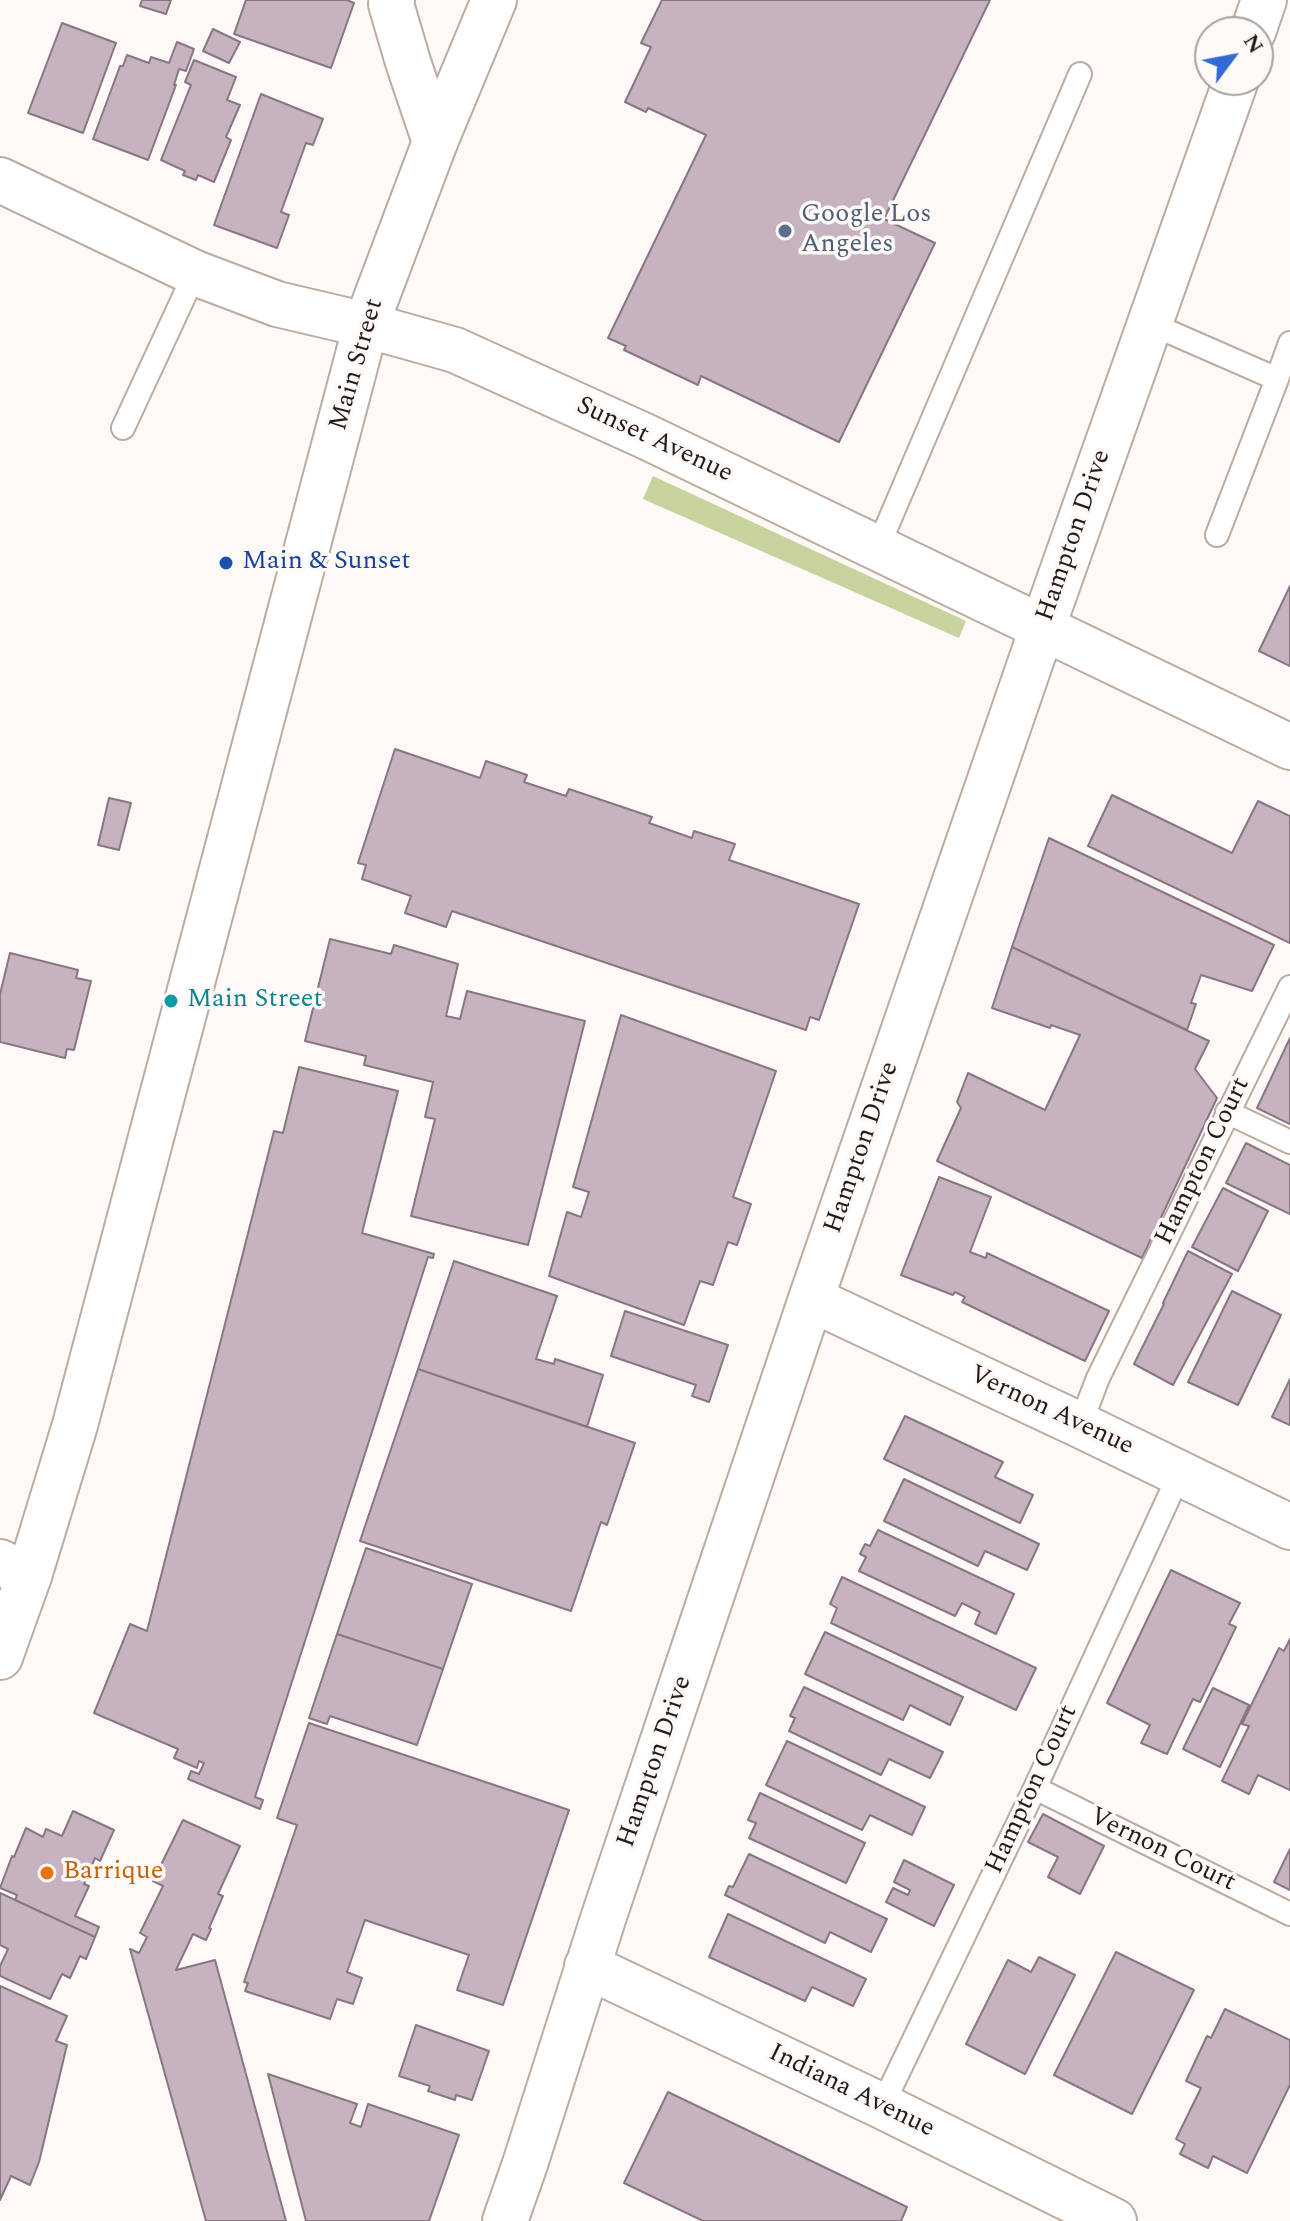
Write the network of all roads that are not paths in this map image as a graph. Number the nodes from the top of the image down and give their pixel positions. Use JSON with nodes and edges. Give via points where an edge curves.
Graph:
{"nodes":[{"id":1,"x":392,"y":0,"type":"edge"},
{"id":2,"x":494,"y":0,"type":"edge"},
{"id":3,"x":1080,"y":74,"type":"dead end"},
{"id":4,"x":1230,"y":96,"type":"edge"},
{"id":5,"x":435,"y":142,"type":"junction"},
{"id":6,"x":0,"y":180,"type":"edge"},
{"id":7,"x":195,"y":273,"type":"junction"},
{"id":8,"x":1149,"y":323,"type":"junction"},
{"id":9,"x":366,"y":325,"type":"junction"},
{"id":10,"x":1290,"y":343,"type":"edge"},
{"id":11,"x":1277,"y":379,"type":"junction"},
{"id":12,"x":123,"y":428,"type":"dead end"},
{"id":13,"x":1217,"y":535,"type":"dead end"},
{"id":14,"x":878,"y":547,"type":"junction"},
{"id":15,"x":1043,"y":626,"type":"junction"},
{"id":16,"x":1290,"y":747,"type":"edge"},
{"id":17,"x":1290,"y":987,"type":"edge"},
{"id":18,"x":1227,"y":1112,"type":"junction"},
{"id":19,"x":1290,"y":1142,"type":"edge"},
{"id":20,"x":811,"y":1299,"type":"junction"},
{"id":21,"x":1080,"y":1425,"type":"junction"},
{"id":22,"x":1180,"y":1473,"type":"junction"},
{"id":23,"x":1290,"y":1527,"type":"edge"},
{"id":24,"x":15,"y":1569,"type":"edge"},
{"id":25,"x":0,"y":1657,"type":"edge"},
{"id":26,"x":1035,"y":1788,"type":"junction"},
{"id":27,"x":1290,"y":1914,"type":"edge"},
{"id":28,"x":587,"y":1966,"type":"junction"},
{"id":29,"x":882,"y":2106,"type":"junction"},
{"id":30,"x":1064,"y":2210,"type":"edge"},
{"id":31,"x":505,"y":2221,"type":"edge"},
{"id":32,"x":1114,"y":2221,"type":"edge"}],
"edges":[{"from":1,"to":5,"type":"street"},
{"from":2,"to":5,"type":"street","name":"Main Street"},
{"from":3,"to":14,"type":"lane"},
{"from":4,"to":8,"type":"street","name":"Hampton Drive"},
{"from":5,"to":9,"type":"street","name":"Main Street"},
{"from":6,"to":7,"type":"street","name":"Sunset Avenue"},
{"from":7,"to":9,"type":"street","name":"Sunset Avenue","via":[[277,304]]},
{"from":7,"to":12,"type":"lane"},
{"from":8,"to":11,"type":"lane"},
{"from":8,"to":15,"type":"street","name":"Hampton Drive"},
{"from":9,"to":14,"type":"street","name":"Sunset Avenue","via":[[455,350]]},
{"from":9,"to":24,"type":"street","name":"Main Street","via":[[79,1409]]},
{"from":10,"to":11,"type":"lane"},
{"from":11,"to":13,"type":"lane"},
{"from":14,"to":15,"type":"street","name":"Sunset Avenue"},
{"from":15,"to":16,"type":"street","name":"Sunset Avenue"},
{"from":15,"to":20,"type":"street","name":"Hampton Drive"},
{"from":17,"to":18,"type":"lane","name":"Hampton Court"},
{"from":18,"to":19,"type":"lane"},
{"from":18,"to":21,"type":"lane","name":"Hampton Court"},
{"from":20,"to":21,"type":"street","name":"Vernon Avenue"},
{"from":20,"to":28,"type":"street","name":"Hampton Drive"},
{"from":21,"to":22,"type":"street","name":"Vernon Avenue"},
{"from":22,"to":23,"type":"street","name":"Vernon Avenue"},
{"from":22,"to":26,"type":"lane","name":"Hampton Court"},
{"from":24,"to":25,"type":"street","name":"Main Street"},
{"from":26,"to":27,"type":"lane","name":"Vernon Court"},
{"from":26,"to":29,"type":"lane","name":"Hampton Court"},
{"from":28,"to":29,"type":"street","name":"Indiana Avenue"},
{"from":28,"to":31,"type":"street","name":"Hampton Drive"},
{"from":29,"to":30,"type":"street","name":"Indiana Avenue"},
{"from":30,"to":32,"type":"street","name":"Indiana Avenue"}]}
